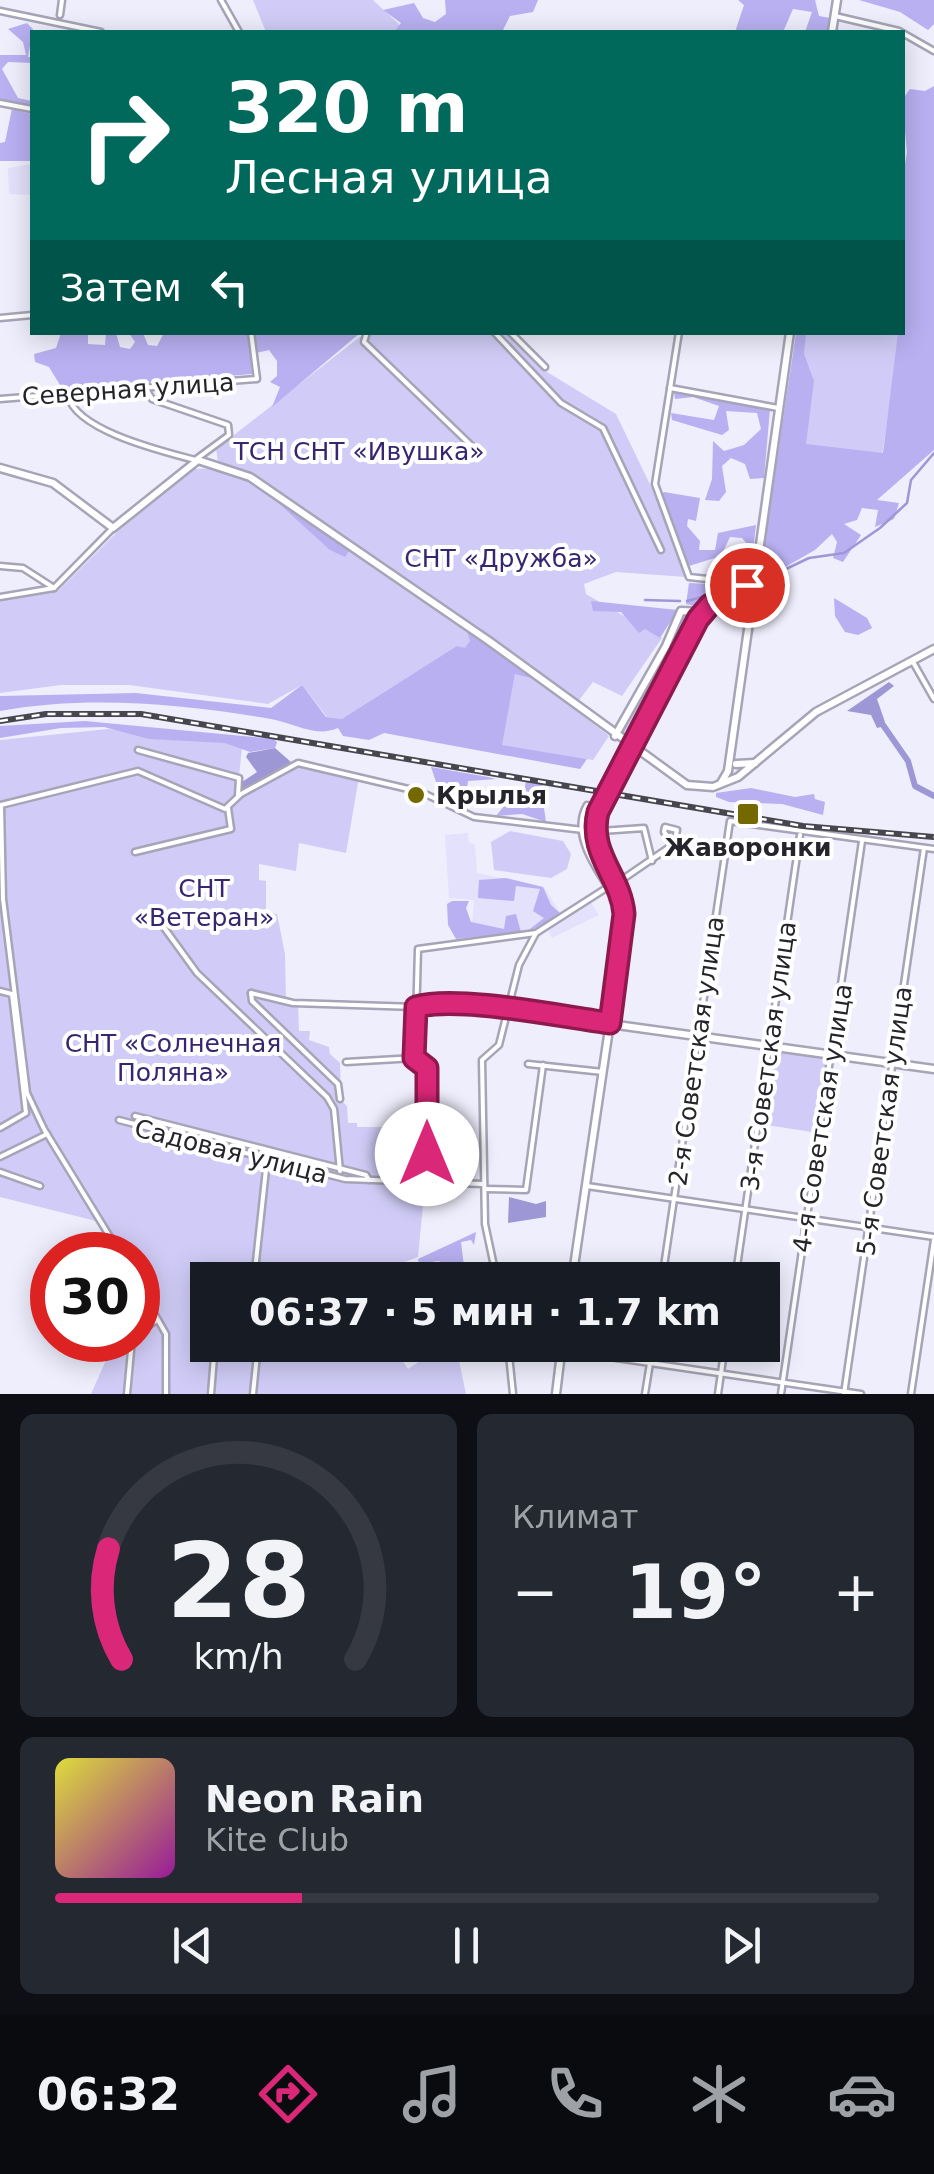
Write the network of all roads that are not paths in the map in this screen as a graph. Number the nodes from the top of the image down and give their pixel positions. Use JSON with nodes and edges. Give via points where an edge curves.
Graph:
{"nodes":[{"id":1,"x":62,"y":0,"type":"edge"},
{"id":2,"x":221,"y":0,"type":"edge"},
{"id":3,"x":837,"y":0,"type":"edge"},
{"id":4,"x":0,"y":11,"type":"edge"},
{"id":5,"x":60,"y":15,"type":"dead end"},
{"id":6,"x":835,"y":16,"type":"junction"},
{"id":7,"x":90,"y":30,"type":"edge"},
{"id":8,"x":237,"y":30,"type":"edge"},
{"id":9,"x":832,"y":30,"type":"edge"},
{"id":10,"x":899,"y":30,"type":"edge"},
{"id":11,"x":905,"y":34,"type":"edge"},
{"id":12,"x":934,"y":51,"type":"edge"},
{"id":13,"x":0,"y":103,"type":"edge"},
{"id":14,"x":30,"y":109,"type":"edge"},
{"id":15,"x":30,"y":315,"type":"edge"},
{"id":16,"x":1,"y":318,"type":"edge"},
{"id":17,"x":251,"y":335,"type":"edge"},
{"id":18,"x":365,"y":335,"type":"edge"},
{"id":19,"x":497,"y":335,"type":"edge"},
{"id":20,"x":513,"y":335,"type":"edge"},
{"id":21,"x":678,"y":335,"type":"edge"},
{"id":22,"x":790,"y":335,"type":"edge"},
{"id":23,"x":545,"y":367,"type":"dead end"},
{"id":24,"x":670,"y":388,"type":"junction"},
{"id":25,"x":146,"y":389,"type":"junction"},
{"id":26,"x":68,"y":396,"type":"junction"},
{"id":27,"x":0,"y":398,"type":"edge"},
{"id":28,"x":779,"y":408,"type":"junction"},
{"id":29,"x":478,"y":452,"type":"dead end"},
{"id":30,"x":198,"y":460,"type":"junction"},
{"id":31,"x":0,"y":468,"type":"edge"},
{"id":32,"x":112,"y":528,"type":"junction"},
{"id":33,"x":661,"y":550,"type":"dead end"},
{"id":34,"x":756,"y":565,"type":"junction"},
{"id":35,"x":0,"y":566,"type":"edge"},
{"id":36,"x":735,"y":582,"type":"dead end"},
{"id":37,"x":54,"y":588,"type":"junction"},
{"id":38,"x":0,"y":597,"type":"edge"},
{"id":39,"x":721,"y":599,"type":"junction"},
{"id":40,"x":683,"y":610,"type":"junction"},
{"id":41,"x":703,"y":612,"type":"junction"},
{"id":42,"x":748,"y":622,"type":"junction"},
{"id":43,"x":692,"y":629,"type":"junction"},
{"id":44,"x":934,"y":649,"type":"edge"},
{"id":45,"x":913,"y":662,"type":"junction"},
{"id":46,"x":934,"y":699,"type":"edge"},
{"id":47,"x":615,"y":736,"type":"junction"},
{"id":48,"x":138,"y":750,"type":"dead end"},
{"id":49,"x":734,"y":771,"type":"junction"},
{"id":50,"x":238,"y":796,"type":"junction"},
{"id":51,"x":228,"y":808,"type":"junction"},
{"id":52,"x":0,"y":813,"type":"edge"},
{"id":53,"x":583,"y":830,"type":"junction"},
{"id":54,"x":598,"y":832,"type":"junction"},
{"id":55,"x":801,"y":833,"type":"junction"},
{"id":56,"x":862,"y":841,"type":"junction"},
{"id":57,"x":674,"y":844,"type":"dead end"},
{"id":58,"x":924,"y":848,"type":"junction"},
{"id":59,"x":934,"y":849,"type":"edge"},
{"id":60,"x":135,"y":852,"type":"dead end"},
{"id":61,"x":652,"y":861,"type":"junction"},
{"id":62,"x":623,"y":880,"type":"junction"},
{"id":63,"x":608,"y":888,"type":"junction"},
{"id":64,"x":160,"y":922,"type":"dead end"},
{"id":65,"x":624,"y":927,"type":"junction"},
{"id":66,"x":536,"y":934,"type":"junction"},
{"id":67,"x":0,"y":991,"type":"edge"},
{"id":68,"x":416,"y":1007,"type":"junction"},
{"id":69,"x":509,"y":1010,"type":"junction"},
{"id":70,"x":610,"y":1023,"type":"junction"},
{"id":71,"x":698,"y":1034,"type":"junction"},
{"id":72,"x":770,"y":1046,"type":"junction"},
{"id":73,"x":831,"y":1054,"type":"junction"},
{"id":74,"x":414,"y":1058,"type":"junction"},
{"id":75,"x":346,"y":1062,"type":"dead end"},
{"id":76,"x":893,"y":1063,"type":"junction"},
{"id":77,"x":528,"y":1064,"type":"dead end"},
{"id":78,"x":543,"y":1066,"type":"junction"},
{"id":79,"x":934,"y":1069,"type":"edge"},
{"id":80,"x":603,"y":1072,"type":"junction"},
{"id":81,"x":340,"y":1099,"type":"dead end"},
{"id":82,"x":135,"y":1116,"type":"dead end"},
{"id":83,"x":119,"y":1120,"type":"dead end"},
{"id":84,"x":0,"y":1128,"type":"edge"},
{"id":85,"x":47,"y":1134,"type":"junction"},
{"id":86,"x":0,"y":1157,"type":"edge"},
{"id":87,"x":267,"y":1160,"type":"junction"},
{"id":88,"x":340,"y":1171,"type":"junction"},
{"id":89,"x":0,"y":1172,"type":"edge"},
{"id":90,"x":369,"y":1181,"type":"junction"},
{"id":91,"x":426,"y":1181,"type":"junction"},
{"id":92,"x":40,"y":1186,"type":"dead end"},
{"id":93,"x":484,"y":1186,"type":"junction"},
{"id":94,"x":586,"y":1186,"type":"junction"},
{"id":95,"x":674,"y":1198,"type":"junction"},
{"id":96,"x":745,"y":1210,"type":"junction"},
{"id":97,"x":807,"y":1218,"type":"junction"},
{"id":98,"x":868,"y":1228,"type":"junction"},
{"id":99,"x":106,"y":1232,"type":"edge"},
{"id":100,"x":934,"y":1238,"type":"edge"},
{"id":101,"x":256,"y":1262,"type":"edge"},
{"id":102,"x":493,"y":1262,"type":"edge"},
{"id":103,"x":575,"y":1262,"type":"edge"},
{"id":104,"x":665,"y":1262,"type":"edge"},
{"id":105,"x":738,"y":1262,"type":"edge"},
{"id":106,"x":160,"y":1327,"type":"edge"},
{"id":107,"x":130,"y":1362,"type":"edge"},
{"id":108,"x":213,"y":1362,"type":"edge"},
{"id":109,"x":256,"y":1362,"type":"edge"},
{"id":110,"x":510,"y":1362,"type":"edge"},
{"id":111,"x":560,"y":1362,"type":"edge"},
{"id":112,"x":650,"y":1362,"type":"joint"},
{"id":113,"x":723,"y":1362,"type":"edge"},
{"id":114,"x":721,"y":1373,"type":"junction"},
{"id":115,"x":783,"y":1382,"type":"junction"},
{"id":116,"x":844,"y":1393,"type":"edge"},
{"id":117,"x":128,"y":1394,"type":"edge"},
{"id":118,"x":166,"y":1394,"type":"edge"},
{"id":119,"x":210,"y":1394,"type":"edge"},
{"id":120,"x":253,"y":1394,"type":"edge"},
{"id":121,"x":514,"y":1394,"type":"edge"},
{"id":122,"x":556,"y":1394,"type":"edge"},
{"id":123,"x":645,"y":1394,"type":"edge"},
{"id":124,"x":718,"y":1394,"type":"edge"},
{"id":125,"x":781,"y":1394,"type":"edge"},
{"id":126,"x":861,"y":1394,"type":"edge"},
{"id":127,"x":912,"y":1394,"type":"edge"}],
"edges":[{"from":1,"to":5,"type":"street"},
{"from":2,"to":8,"type":"street"},
{"from":3,"to":6,"type":"street"},
{"from":4,"to":7,"type":"street"},
{"from":6,"to":9,"type":"street"},
{"from":6,"to":10,"type":"street"},
{"from":11,"to":12,"type":"street"},
{"from":13,"to":14,"type":"street"},
{"from":15,"to":16,"type":"street"},
{"from":17,"to":25,"type":"street","name":"Северная улица","via":[[257,378]]},
{"from":18,"to":29,"type":"street","via":[[362,340]]},
{"from":19,"to":33,"type":"street","via":[[562,404],[603,428]]},
{"from":20,"to":23,"type":"street"},
{"from":21,"to":24,"type":"street"},
{"from":22,"to":28,"type":"street"},
{"from":24,"to":28,"type":"street"},
{"from":24,"to":36,"type":"street","via":[[657,494],[688,578]]},
{"from":25,"to":26,"type":"street","name":"Северная улица"},
{"from":25,"to":30,"type":"street","via":[[152,398],[230,426],[227,437]]},
{"from":26,"to":27,"type":"street","name":"Северная улица"},
{"from":26,"to":30,"type":"street","via":[[74,411],[98,428]]},
{"from":28,"to":34,"type":"street"},
{"from":30,"to":32,"type":"street"},
{"from":30,"to":47,"type":"street","via":[[250,477]]},
{"from":31,"to":32,"type":"street","via":[[52,484]]},
{"from":32,"to":37,"type":"street"},
{"from":34,"to":39,"type":"street","via":[[747,585]]},
{"from":34,"to":42,"type":"street"},
{"from":35,"to":37,"type":"street","via":[[23,568]]},
{"from":37,"to":38,"type":"street"},
{"from":39,"to":41,"type":"street"},
{"from":39,"to":42,"type":"street","via":[[742,605]]},
{"from":40,"to":41,"type":"street"},
{"from":40,"to":43,"type":"street"},
{"from":40,"to":47,"type":"street"},
{"from":41,"to":43,"type":"street"},
{"from":42,"to":49,"type":"street"},
{"from":43,"to":54,"type":"street","bridge":true,"via":[[601,802]]},
{"from":44,"to":45,"type":"street"},
{"from":45,"to":46,"type":"street"},
{"from":45,"to":49,"type":"street","via":[[816,712],[756,762]]},
{"from":47,"to":49,"type":"street","via":[[684,784],[711,787]]},
{"from":48,"to":50,"type":"street","via":[[239,778]]},
{"from":50,"to":51,"type":"street"},
{"from":50,"to":53,"type":"street","via":[[296,764],[422,792],[474,817]]},
{"from":51,"to":52,"type":"street","via":[[138,771],[1,805]]},
{"from":51,"to":60,"type":"street","via":[[231,829]]},
{"from":52,"to":85,"type":"street","via":[[3,899],[26,1090]]},
{"from":53,"to":54,"type":"street","via":[[584,810],[593,804],[601,810]]},
{"from":53,"to":63,"type":"street"},
{"from":54,"to":61,"type":"street","via":[[644,828]]},
{"from":54,"to":62,"type":"street"},
{"from":54,"to":65,"type":"street","via":[[600,857],[622,900]]},
{"from":55,"to":56,"type":"street"},
{"from":55,"to":71,"type":"street","name":"2-я Советская улица","via":[[730,822]]},
{"from":55,"to":72,"type":"street","name":"3-я Советская улица"},
{"from":56,"to":58,"type":"street"},
{"from":56,"to":73,"type":"street","name":"4-я Советская улица"},
{"from":57,"to":61,"type":"street"},
{"from":58,"to":59,"type":"street"},
{"from":58,"to":76,"type":"street","name":"5-я Советская улица"},
{"from":61,"to":62,"type":"street"},
{"from":62,"to":65,"type":"street"},
{"from":63,"to":65,"type":"street"},
{"from":63,"to":66,"type":"street"},
{"from":64,"to":88,"type":"street","via":[[197,973],[328,1097]]},
{"from":65,"to":70,"type":"street"},
{"from":66,"to":68,"type":"street","via":[[418,949]]},
{"from":66,"to":69,"type":"street","via":[[520,963]]},
{"from":67,"to":84,"type":"street","via":[[12,994],[27,1106]]},
{"from":68,"to":69,"type":"street"},
{"from":68,"to":74,"type":"street"},
{"from":68,"to":81,"type":"street","via":[[293,1003],[251,994],[338,1084]]},
{"from":69,"to":70,"type":"street"},
{"from":69,"to":93,"type":"street","via":[[499,1045],[482,1060]]},
{"from":70,"to":71,"type":"street"},
{"from":70,"to":80,"type":"street"},
{"from":71,"to":72,"type":"street"},
{"from":71,"to":95,"type":"street","name":"2-я Советская улица"},
{"from":72,"to":73,"type":"street"},
{"from":72,"to":96,"type":"street","name":"3-я Советская улица"},
{"from":73,"to":76,"type":"street"},
{"from":73,"to":97,"type":"street","name":"4-я Советская улица"},
{"from":74,"to":75,"type":"street"},
{"from":74,"to":91,"type":"street","via":[[427,1068]]},
{"from":76,"to":79,"type":"street"},
{"from":76,"to":98,"type":"street","name":"5-я Советская улица"},
{"from":77,"to":78,"type":"street"},
{"from":78,"to":80,"type":"street"},
{"from":78,"to":93,"type":"street","via":[[526,1190]]},
{"from":80,"to":94,"type":"street"},
{"from":82,"to":88,"type":"street"},
{"from":83,"to":87,"type":"street","name":"Садовая улица"},
{"from":85,"to":86,"type":"street"},
{"from":85,"to":99,"type":"street"},
{"from":87,"to":90,"type":"street","name":"Садовая улица"},
{"from":87,"to":101,"type":"street"},
{"from":88,"to":90,"type":"street"},
{"from":89,"to":92,"type":"street"},
{"from":90,"to":91,"type":"street"},
{"from":91,"to":93,"type":"street"},
{"from":93,"to":102,"type":"street"},
{"from":94,"to":95,"type":"street"},
{"from":94,"to":103,"type":"street"},
{"from":95,"to":96,"type":"street"},
{"from":95,"to":104,"type":"street","name":"2-я Советская улица"},
{"from":96,"to":97,"type":"street"},
{"from":96,"to":105,"type":"street","name":"3-я Советская улица"},
{"from":97,"to":98,"type":"street"},
{"from":97,"to":115,"type":"street","name":"4-я Советская улица"},
{"from":98,"to":100,"type":"street"},
{"from":98,"to":116,"type":"street","name":"5-я Советская улица"},
{"from":100,"to":127,"type":"street"},
{"from":106,"to":118,"type":"street","via":[[169,1347]]},
{"from":107,"to":117,"type":"street"},
{"from":108,"to":119,"type":"street"},
{"from":109,"to":120,"type":"street"},
{"from":110,"to":121,"type":"street"},
{"from":111,"to":122,"type":"street"},
{"from":112,"to":114,"type":"street"},
{"from":112,"to":123,"type":"street"},
{"from":113,"to":114,"type":"street"},
{"from":114,"to":115,"type":"street"},
{"from":114,"to":124,"type":"street"},
{"from":115,"to":116,"type":"street"},
{"from":115,"to":125,"type":"street","name":"4-я Советская улица"},
{"from":116,"to":126,"type":"street"}]}
